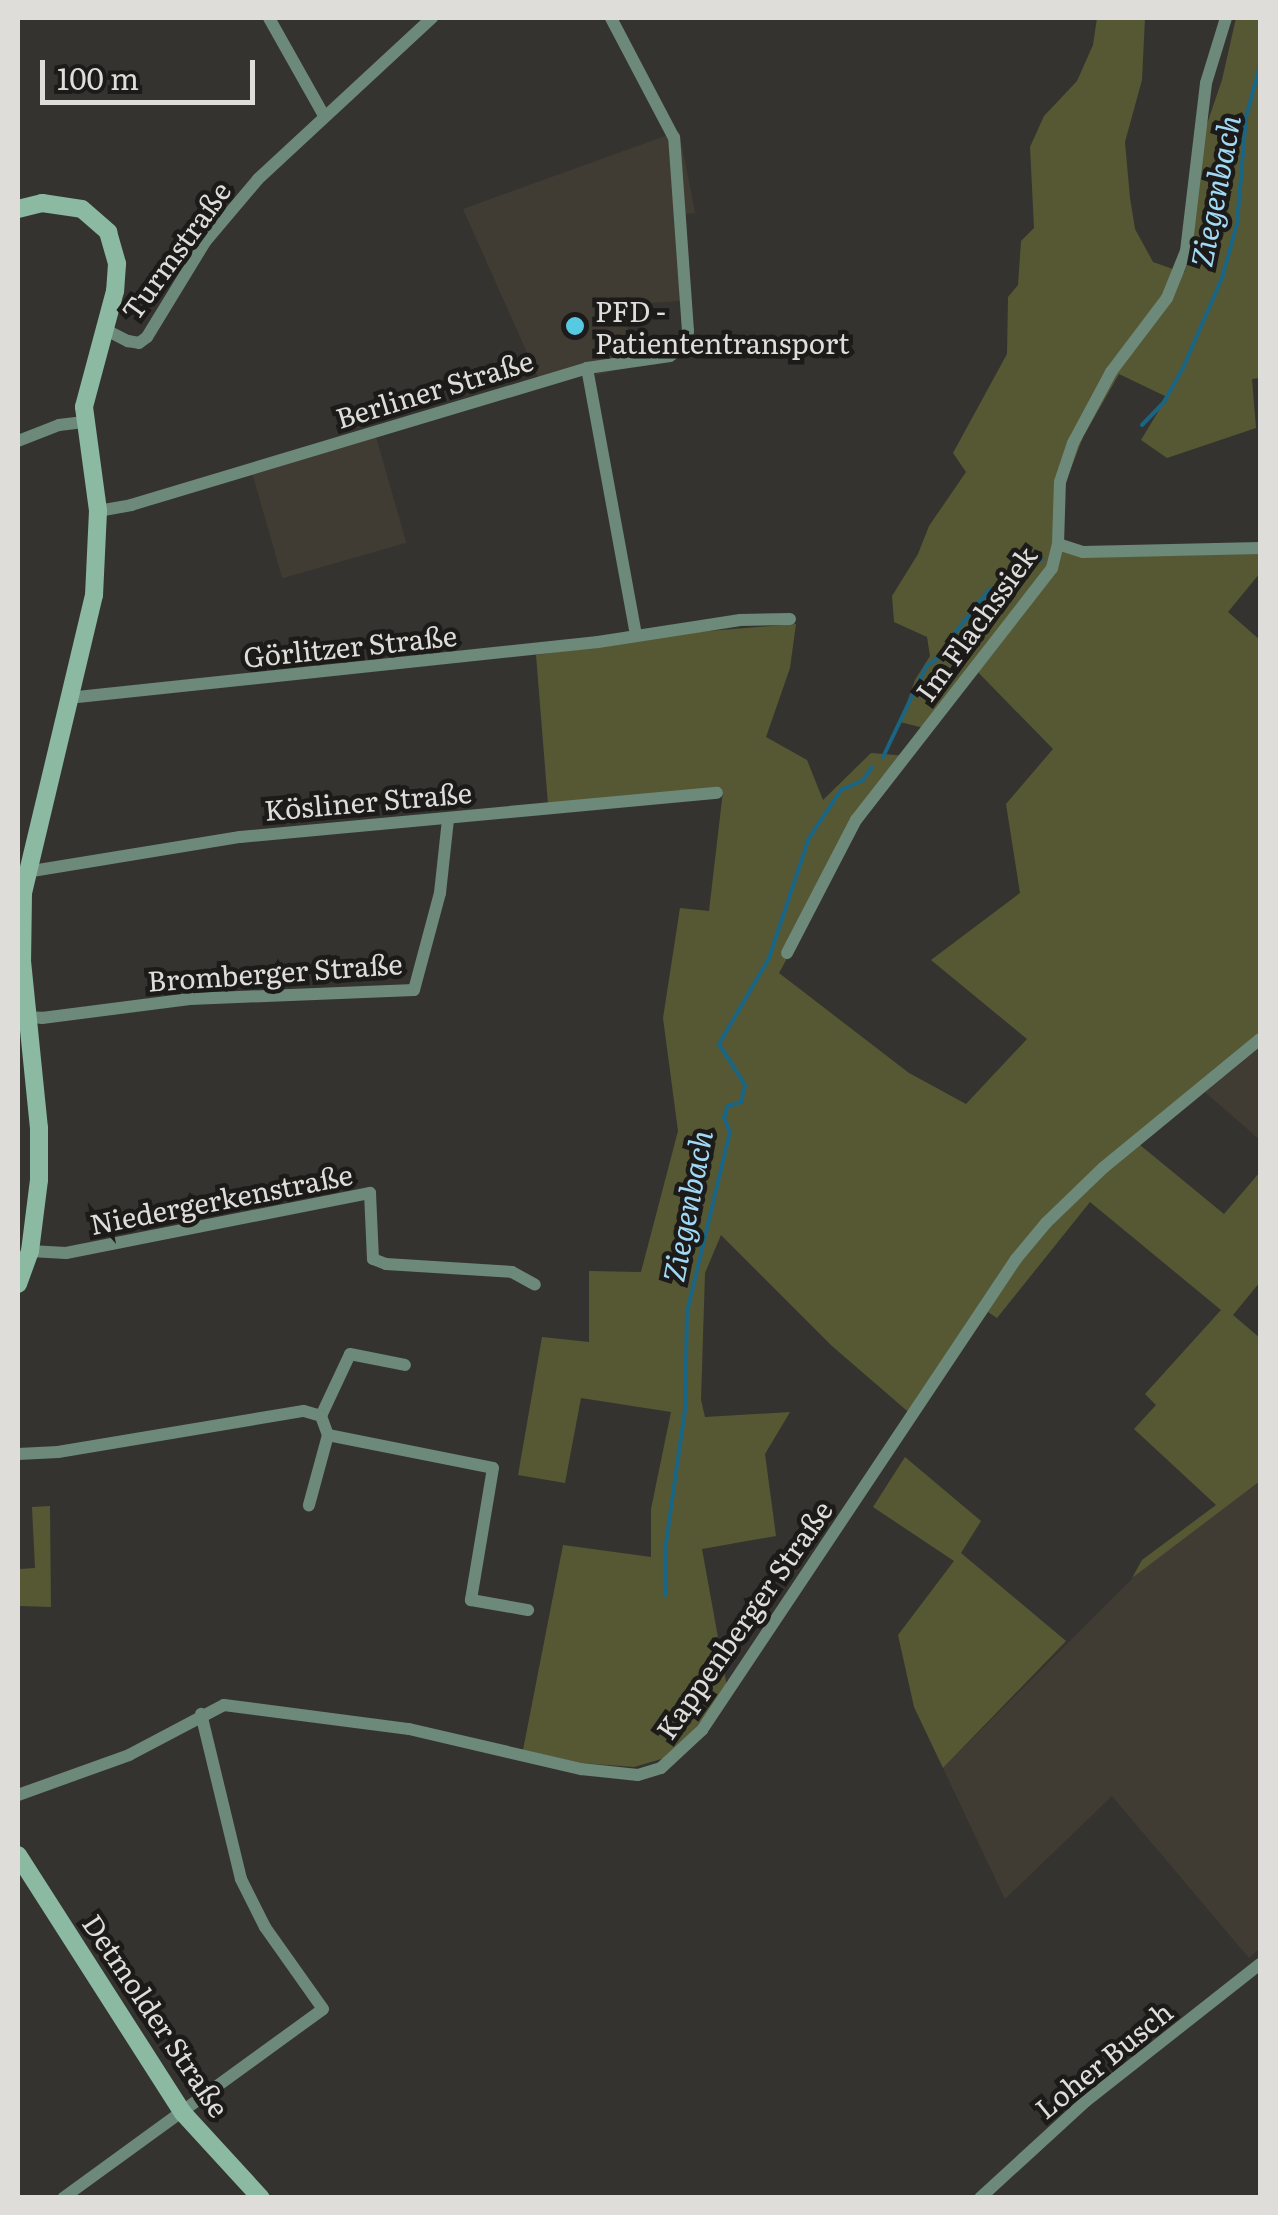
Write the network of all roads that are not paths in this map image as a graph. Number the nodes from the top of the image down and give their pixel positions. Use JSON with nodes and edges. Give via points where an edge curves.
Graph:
{"nodes":[{"id":1,"x":269,"y":18,"type":"edge"},
{"id":2,"x":421,"y":18,"type":"edge"},
{"id":3,"x":432,"y":18,"type":"edge"},
{"id":4,"x":611,"y":18,"type":"edge"},
{"id":5,"x":1226,"y":18,"type":"edge"},
{"id":6,"x":408,"y":40,"type":"junction"},
{"id":7,"x":324,"y":114,"type":"junction"},
{"id":8,"x":18,"y":208,"type":"edge"},
{"id":9,"x":106,"y":330,"type":"junction"},
{"id":10,"x":587,"y":368,"type":"junction"},
{"id":11,"x":84,"y":422,"type":"junction"},
{"id":12,"x":18,"y":440,"type":"edge"},
{"id":13,"x":98,"y":510,"type":"junction"},
{"id":14,"x":1058,"y":544,"type":"junction"},
{"id":15,"x":1260,"y":548,"type":"edge"},
{"id":16,"x":790,"y":619,"type":"dead end"},
{"id":17,"x":636,"y":636,"type":"junction"},
{"id":18,"x":68,"y":698,"type":"junction"},
{"id":19,"x":717,"y":793,"type":"dead end"},
{"id":20,"x":448,"y":818,"type":"junction"},
{"id":21,"x":26,"y":872,"type":"junction"},
{"id":22,"x":787,"y":953,"type":"dead end"},
{"id":23,"x":22,"y":1017,"type":"edge"},
{"id":24,"x":1260,"y":1039,"type":"edge"},
{"id":25,"x":30,"y":1251,"type":"junction"},
{"id":26,"x":18,"y":1284,"type":"edge"},
{"id":27,"x":535,"y":1285,"type":"dead end"},
{"id":28,"x":404,"y":1364,"type":"dead end"},
{"id":29,"x":321,"y":1416,"type":"junction"},
{"id":30,"x":328,"y":1435,"type":"junction"},
{"id":31,"x":18,"y":1454,"type":"edge"},
{"id":32,"x":309,"y":1505,"type":"dead end"},
{"id":33,"x":528,"y":1610,"type":"dead end"},
{"id":34,"x":201,"y":1714,"type":"junction"},
{"id":35,"x":18,"y":1796,"type":"edge"},
{"id":36,"x":18,"y":1855,"type":"edge"},
{"id":37,"x":1260,"y":1964,"type":"edge"},
{"id":38,"x":184,"y":2113,"type":"junction"},
{"id":39,"x":65,"y":2197,"type":"edge"},
{"id":40,"x":261,"y":2198,"type":"edge"},
{"id":41,"x":980,"y":2198,"type":"edge"}],
"edges":[{"from":1,"to":7,"type":"street"},
{"from":2,"to":6,"type":"street","name":"Turmstraße"},
{"from":3,"to":6,"type":"street","name":"Turmstraße"},
{"from":4,"to":10,"type":"street","name":"Berliner Straße","via":[[674,138],[688,331],[670,356]]},
{"from":5,"to":14,"type":"street","name":"Im Flachssiek","via":[[1206,83],[1186,251],[1167,298],[1110,372],[1073,443],[1060,482]]},
{"from":6,"to":7,"type":"street","name":"Turmstraße"},
{"from":7,"to":9,"type":"street","name":"Turmstraße","via":[[205,242],[147,337],[128,342]]},
{"from":8,"to":9,"type":"main road","via":[[61,204],[98,219],[108,232],[117,264]]},
{"from":9,"to":11,"type":"main road"},
{"from":10,"to":13,"type":"street","name":"Berliner Straße"},
{"from":10,"to":17,"type":"street"},
{"from":11,"to":12,"type":"street"},
{"from":11,"to":13,"type":"main road"},
{"from":13,"to":18,"type":"main road","via":[[94,595]]},
{"from":14,"to":15,"type":"street","via":[[1083,552]]},
{"from":14,"to":22,"type":"street","name":"Im Flachssiek","via":[[1052,568],[856,820]]},
{"from":16,"to":17,"type":"street","name":"Görlitzer Straße"},
{"from":17,"to":18,"type":"street","name":"Görlitzer Straße"},
{"from":18,"to":21,"type":"main road"},
{"from":19,"to":20,"type":"street","name":"Kösliner Straße"},
{"from":20,"to":21,"type":"street","name":"Kösliner Straße","via":[[240,838]]},
{"from":20,"to":23,"type":"street","name":"Bromberger Straße","via":[[440,893],[414,990],[190,998]]},
{"from":21,"to":23,"type":"main road"},
{"from":23,"to":25,"type":"main road","via":[[39,1128]]},
{"from":24,"to":34,"type":"street","name":"Kappenberger Straße","via":[[1103,1168],[1026,1247],[702,1730],[661,1768],[638,1775],[581,1769],[409,1729],[250,1705]]},
{"from":25,"to":26,"type":"main road"},
{"from":25,"to":27,"type":"street","name":"Niedergerkenstraße","via":[[66,1253],[370,1193],[373,1259],[512,1272]]},
{"from":28,"to":29,"type":"street","via":[[350,1354]]},
{"from":29,"to":30,"type":"street"},
{"from":29,"to":31,"type":"street","via":[[304,1411]]},
{"from":30,"to":32,"type":"street"},
{"from":30,"to":33,"type":"street","via":[[493,1468],[471,1600]]},
{"from":34,"to":35,"type":"street","name":"Kappenberger Straße","via":[[129,1756]]},
{"from":34,"to":38,"type":"street","via":[[241,1879],[265,1928],[323,2009]]},
{"from":36,"to":38,"type":"main road","name":"Detmolder Straße"},
{"from":37,"to":41,"type":"street","name":"Loher Busch","via":[[1086,2102]]},
{"from":38,"to":39,"type":"street"},
{"from":38,"to":40,"type":"main road","name":"Detmolder Straße"}]}
